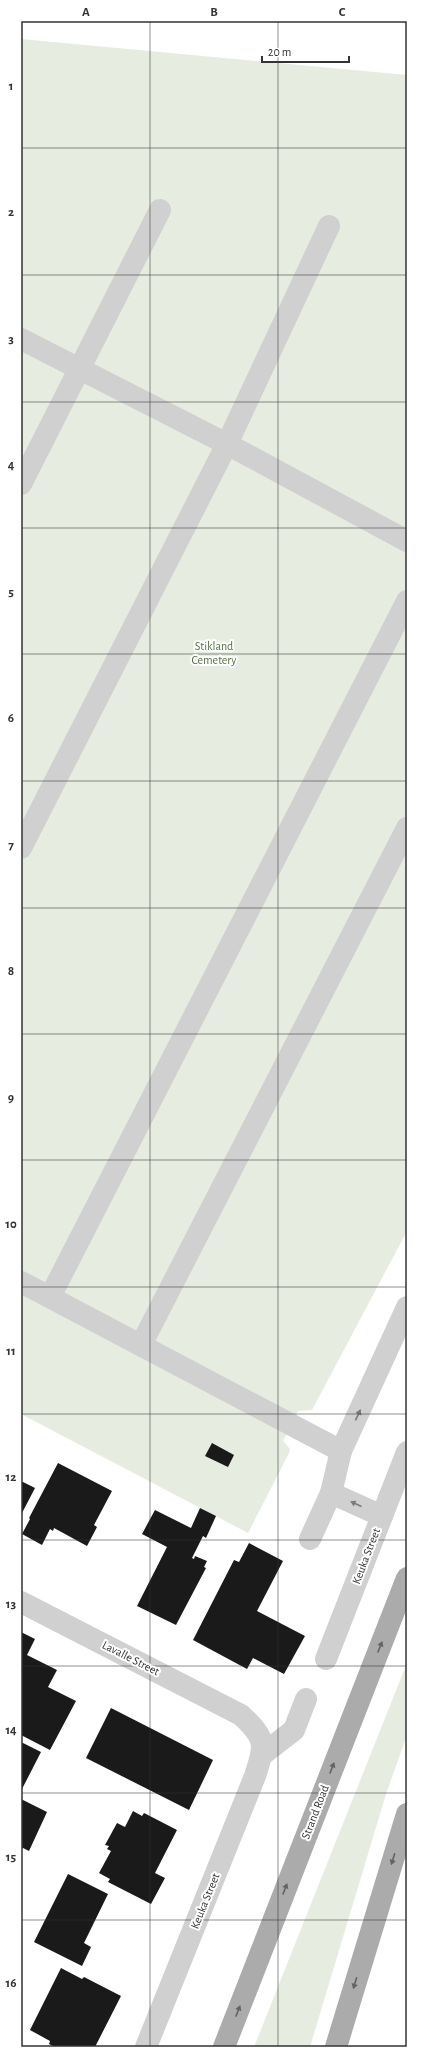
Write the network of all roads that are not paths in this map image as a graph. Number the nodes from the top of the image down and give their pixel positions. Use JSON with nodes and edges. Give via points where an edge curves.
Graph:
{"nodes":[{"id":1,"x":160,"y":210,"type":"dead end"},
{"id":2,"x":329,"y":226,"type":"dead end"},
{"id":3,"x":21,"y":339,"type":"edge"},
{"id":4,"x":80,"y":370,"type":"junction"},
{"id":5,"x":227,"y":444,"type":"junction"},
{"id":6,"x":21,"y":484,"type":"edge"},
{"id":7,"x":407,"y":541,"type":"edge"},
{"id":8,"x":407,"y":601,"type":"edge"},
{"id":9,"x":407,"y":828,"type":"edge"},
{"id":10,"x":21,"y":848,"type":"edge"},
{"id":11,"x":21,"y":1282,"type":"edge"},
{"id":12,"x":50,"y":1297,"type":"junction"},
{"id":13,"x":407,"y":1307,"type":"edge"},
{"id":14,"x":141,"y":1345,"type":"junction"},
{"id":15,"x":341,"y":1451,"type":"junction"},
{"id":16,"x":407,"y":1452,"type":"edge"},
{"id":17,"x":331,"y":1493,"type":"junction"},
{"id":18,"x":382,"y":1516,"type":"junction"},
{"id":19,"x":310,"y":1539,"type":"dead end"},
{"id":20,"x":407,"y":1578,"type":"edge"},
{"id":21,"x":21,"y":1602,"type":"edge"},
{"id":22,"x":326,"y":1659,"type":"dead end"},
{"id":23,"x":306,"y":1699,"type":"dead end"},
{"id":24,"x":263,"y":1754,"type":"junction"},
{"id":25,"x":407,"y":1814,"type":"edge"},
{"id":26,"x":146,"y":2047,"type":"edge"},
{"id":27,"x":224,"y":2047,"type":"edge"},
{"id":28,"x":336,"y":2047,"type":"edge"}],
"edges":[{"from":1,"to":4,"type":"street"},
{"from":2,"to":5,"type":"street"},
{"from":3,"to":4,"type":"street"},
{"from":4,"to":5,"type":"street"},
{"from":4,"to":6,"type":"street"},
{"from":5,"to":7,"type":"street"},
{"from":5,"to":10,"type":"street"},
{"from":8,"to":12,"type":"street"},
{"from":9,"to":14,"type":"street"},
{"from":11,"to":12,"type":"street"},
{"from":12,"to":14,"type":"street"},
{"from":15,"to":13,"type":"street","one_way":true},
{"from":14,"to":15,"type":"street"},
{"from":15,"to":17,"type":"street"},
{"from":16,"to":18,"type":"street","name":"Keuka Street"},
{"from":18,"to":17,"type":"street","one_way":true},
{"from":17,"to":19,"type":"street"},
{"from":18,"to":22,"type":"street","name":"Keuka Street"},
{"from":27,"to":20,"type":"main road","name":"Strand Road","one_way":true},
{"from":21,"to":24,"type":"street","name":"Lavalle Street","via":[[241,1715],[258,1734],[263,1745]]},
{"from":23,"to":24,"type":"street","via":[[294,1730]]},
{"from":24,"to":26,"type":"street","name":"Keuka Street"},
{"from":25,"to":28,"type":"main road","one_way":true}]}
